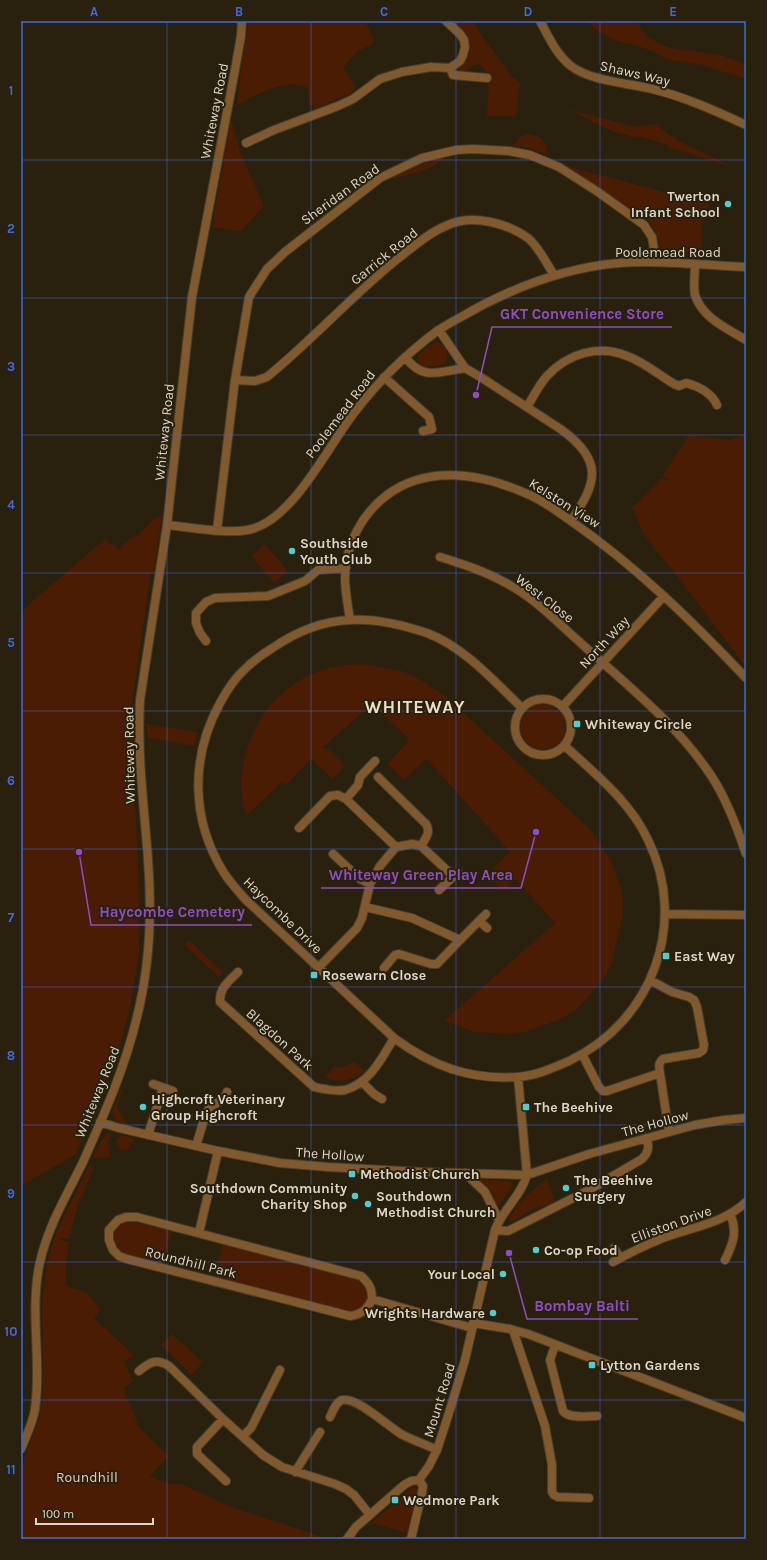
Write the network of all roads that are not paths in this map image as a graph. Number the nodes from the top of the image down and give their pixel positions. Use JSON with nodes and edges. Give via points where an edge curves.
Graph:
{"nodes":[{"id":1,"x":242,"y":21,"type":"edge"},
{"id":2,"x":446,"y":21,"type":"edge"},
{"id":3,"x":540,"y":21,"type":"edge"},
{"id":4,"x":450,"y":68,"type":"junction"},
{"id":5,"x":487,"y":78,"type":"dead end"},
{"id":6,"x":746,"y":125,"type":"edge"},
{"id":7,"x":246,"y":142,"type":"dead end"},
{"id":8,"x":656,"y":262,"type":"junction"},
{"id":9,"x":695,"y":264,"type":"junction"},
{"id":10,"x":746,"y":267,"type":"edge"},
{"id":11,"x":554,"y":275,"type":"junction"},
{"id":12,"x":439,"y":330,"type":"junction"},
{"id":13,"x":746,"y":340,"type":"edge"},
{"id":14,"x":405,"y":356,"type":"junction"},
{"id":15,"x":465,"y":368,"type":"junction"},
{"id":16,"x":384,"y":377,"type":"junction"},
{"id":17,"x":235,"y":380,"type":"junction"},
{"id":18,"x":717,"y":405,"type":"dead end"},
{"id":19,"x":526,"y":407,"type":"junction"},
{"id":20,"x":423,"y":431,"type":"dead end"},
{"id":21,"x":571,"y":521,"type":"junction"},
{"id":22,"x":166,"y":525,"type":"junction"},
{"id":23,"x":217,"y":530,"type":"junction"},
{"id":24,"x":440,"y":557,"type":"dead end"},
{"id":25,"x":346,"y":568,"type":"junction"},
{"id":26,"x":664,"y":596,"type":"junction"},
{"id":27,"x":350,"y":620,"type":"junction"},
{"id":28,"x":206,"y":641,"type":"dead end"},
{"id":29,"x":603,"y":663,"type":"junction"},
{"id":30,"x":746,"y":678,"type":"edge"},
{"id":31,"x":562,"y":706,"type":"junction"},
{"id":32,"x":522,"y":708,"type":"junction"},
{"id":33,"x":565,"y":746,"type":"junction"},
{"id":34,"x":375,"y":761,"type":"dead end"},
{"id":35,"x":378,"y":777,"type":"dead end"},
{"id":36,"x":346,"y":799,"type":"junction"},
{"id":37,"x":299,"y":828,"type":"dead end"},
{"id":38,"x":421,"y":846,"type":"junction"},
{"id":39,"x":396,"y":847,"type":"junction"},
{"id":40,"x":333,"y":854,"type":"dead end"},
{"id":41,"x":746,"y":854,"type":"edge"},
{"id":42,"x":340,"y":860,"type":"junction"},
{"id":43,"x":333,"y":867,"type":"dead end"},
{"id":44,"x":370,"y":884,"type":"junction"},
{"id":45,"x":439,"y":890,"type":"dead end"},
{"id":46,"x":365,"y":907,"type":"junction"},
{"id":47,"x":486,"y":914,"type":"dead end"},
{"id":48,"x":666,"y":914,"type":"junction"},
{"id":49,"x":746,"y":915,"type":"edge"},
{"id":50,"x":479,"y":921,"type":"junction"},
{"id":51,"x":487,"y":928,"type":"dead end"},
{"id":52,"x":460,"y":940,"type":"junction"},
{"id":53,"x":319,"y":968,"type":"junction"},
{"id":54,"x":384,"y":968,"type":"dead end"},
{"id":55,"x":238,"y":972,"type":"dead end"},
{"id":56,"x":650,"y":980,"type":"junction"},
{"id":57,"x":394,"y":1038,"type":"junction"},
{"id":58,"x":582,"y":1054,"type":"junction"},
{"id":59,"x":660,"y":1073,"type":"junction"},
{"id":60,"x":518,"y":1077,"type":"junction"},
{"id":61,"x":362,"y":1082,"type":"junction"},
{"id":62,"x":153,"y":1084,"type":"dead end"},
{"id":63,"x":163,"y":1088,"type":"junction"},
{"id":64,"x":173,"y":1091,"type":"dead end"},
{"id":65,"x":227,"y":1092,"type":"dead end"},
{"id":66,"x":382,"y":1099,"type":"dead end"},
{"id":67,"x":746,"y":1118,"type":"edge"},
{"id":68,"x":100,"y":1122,"type":"junction"},
{"id":69,"x":669,"y":1132,"type":"junction"},
{"id":70,"x":148,"y":1135,"type":"junction"},
{"id":71,"x":647,"y":1138,"type":"junction"},
{"id":72,"x":196,"y":1146,"type":"junction"},
{"id":73,"x":218,"y":1151,"type":"junction"},
{"id":74,"x":465,"y":1173,"type":"junction"},
{"id":75,"x":527,"y":1174,"type":"junction"},
{"id":76,"x":746,"y":1202,"type":"edge"},
{"id":77,"x":730,"y":1214,"type":"junction"},
{"id":78,"x":498,"y":1220,"type":"junction"},
{"id":79,"x":495,"y":1230,"type":"junction"},
{"id":80,"x":199,"y":1233,"type":"junction"},
{"id":81,"x":614,"y":1248,"type":"dead end"},
{"id":82,"x":725,"y":1260,"type":"dead end"},
{"id":83,"x":372,"y":1299,"type":"junction"},
{"id":84,"x":473,"y":1326,"type":"junction"},
{"id":85,"x":513,"y":1330,"type":"junction"},
{"id":86,"x":555,"y":1345,"type":"junction"},
{"id":87,"x":280,"y":1370,"type":"dead end"},
{"id":88,"x":139,"y":1371,"type":"dead end"},
{"id":89,"x":596,"y":1416,"type":"dead end"},
{"id":90,"x":330,"y":1417,"type":"dead end"},
{"id":91,"x":746,"y":1418,"type":"edge"},
{"id":92,"x":223,"y":1419,"type":"junction"},
{"id":93,"x":320,"y":1432,"type":"dead end"},
{"id":94,"x":242,"y":1436,"type":"junction"},
{"id":95,"x":21,"y":1449,"type":"edge"},
{"id":96,"x":437,"y":1450,"type":"junction"},
{"id":97,"x":295,"y":1472,"type":"junction"},
{"id":98,"x":419,"y":1480,"type":"junction"},
{"id":99,"x":226,"y":1481,"type":"dead end"},
{"id":100,"x":589,"y":1498,"type":"dead end"},
{"id":101,"x":370,"y":1515,"type":"junction"},
{"id":102,"x":347,"y":1539,"type":"edge"},
{"id":103,"x":411,"y":1539,"type":"edge"}],
"edges":[{"from":1,"to":22,"type":"street","name":"Whiteway Road","via":[[192,297]]},
{"from":2,"to":4,"type":"street","via":[[460,34],[465,47],[460,61]]},
{"from":3,"to":6,"type":"street","name":"Shaws Way","via":[[561,56],[583,73],[653,89]]},
{"from":4,"to":5,"type":"street","via":[[453,75]]},
{"from":4,"to":7,"type":"street","via":[[431,67],[380,79],[353,99],[273,126]]},
{"from":8,"to":9,"type":"street","name":"Poolemead Road"},
{"from":8,"to":11,"type":"street","name":"Poolemead Road","via":[[619,263]]},
{"from":8,"to":17,"type":"street","name":"Sheridan Road","via":[[652,237],[644,225],[598,192],[545,160],[509,151],[474,149],[456,150],[422,158],[380,178],[308,233],[267,269],[250,297]]},
{"from":9,"to":10,"type":"street","name":"Poolemead Road"},
{"from":9,"to":13,"type":"street","via":[[695,295],[702,307],[719,324]]},
{"from":11,"to":12,"type":"street","name":"Poolemead Road","via":[[484,303]]},
{"from":11,"to":17,"type":"street","name":"Garrick Road","via":[[528,239],[498,223],[474,219],[449,224],[414,246],[370,282],[267,377]]},
{"from":12,"to":14,"type":"street","name":"Poolemead Road"},
{"from":12,"to":15,"type":"street"},
{"from":14,"to":15,"type":"street","via":[[412,366],[427,373]]},
{"from":14,"to":16,"type":"street","name":"Poolemead Road"},
{"from":15,"to":19,"type":"street"},
{"from":16,"to":20,"type":"street","via":[[429,417],[432,429]]},
{"from":16,"to":23,"type":"street","name":"Poolemead Road","via":[[354,413],[295,497],[278,516],[255,528],[241,531]]},
{"from":17,"to":23,"type":"street","name":"Sheridan Road"},
{"from":18,"to":19,"type":"street","via":[[711,395],[698,387],[686,383],[679,386],[674,384],[627,355],[596,350],[563,362],[545,378]]},
{"from":19,"to":21,"type":"street","via":[[574,439],[589,459],[592,481],[590,490]]},
{"from":21,"to":25,"type":"street","name":"Kelston View","via":[[526,493],[502,484],[445,474],[427,477],[396,489],[369,512],[354,537]]},
{"from":21,"to":26,"type":"street","name":"Kelston View","via":[[619,556]]},
{"from":22,"to":23,"type":"street","name":"Poolemead Road"},
{"from":22,"to":68,"type":"street","name":"Whiteway Road","via":[[140,700],[139,727],[149,915],[144,985],[125,1064]]},
{"from":24,"to":29,"type":"street","name":"West Close","via":[[479,569],[514,587]]},
{"from":25,"to":27,"type":"street","name":"Kelston View"},
{"from":25,"to":28,"type":"street","via":[[318,570],[304,580],[268,596],[215,598],[206,602],[196,613],[196,623]]},
{"from":26,"to":29,"type":"street","name":"North Way"},
{"from":26,"to":30,"type":"street","name":"Kelston View"},
{"from":27,"to":32,"type":"street","name":"Haycombe Drive","via":[[373,620],[402,625],[442,641],[470,660]]},
{"from":27,"to":53,"type":"street","name":"Haycombe Drive","via":[[311,629],[284,640],[242,671],[224,695],[212,718],[205,736],[198,783],[201,817],[224,873],[245,899]]},
{"from":29,"to":31,"type":"street","name":"North Way"},
{"from":29,"to":41,"type":"street","name":"West Close","via":[[672,726],[693,750],[712,777],[729,809]]},
{"from":31,"to":32,"type":"street","via":[[554,701],[539,699],[529,702]]},
{"from":31,"to":33,"type":"street","via":[[572,726]]},
{"from":32,"to":33,"type":"street","via":[[515,727],[518,741],[525,748],[536,755],[548,755]]},
{"from":33,"to":48,"type":"street","name":"Haycombe Drive","via":[[626,804],[639,822],[657,861]]},
{"from":34,"to":36,"type":"street","via":[[360,777],[358,785]]},
{"from":35,"to":38,"type":"street","via":[[426,824],[428,834]]},
{"from":36,"to":37,"type":"street","via":[[338,795],[330,796]]},
{"from":36,"to":39,"type":"street"},
{"from":38,"to":39,"type":"street","via":[[412,844]]},
{"from":38,"to":45,"type":"street","via":[[456,874]]},
{"from":39,"to":44,"type":"street","via":[[380,866]]},
{"from":40,"to":42,"type":"street"},
{"from":42,"to":43,"type":"street"},
{"from":42,"to":44,"type":"street","via":[[360,879]]},
{"from":44,"to":46,"type":"street"},
{"from":46,"to":52,"type":"street","via":[[412,918]]},
{"from":46,"to":53,"type":"street","via":[[357,928]]},
{"from":47,"to":50,"type":"street"},
{"from":48,"to":49,"type":"street"},
{"from":48,"to":56,"type":"street","name":"Haycombe Drive","via":[[658,960]]},
{"from":50,"to":51,"type":"street"},
{"from":50,"to":52,"type":"street"},
{"from":52,"to":54,"type":"street","via":[[437,964],[400,954],[395,955]]},
{"from":53,"to":57,"type":"street","name":"Haycombe Drive"},
{"from":55,"to":61,"type":"street","name":"Blagdon Park","via":[[221,989],[220,1002],[314,1087],[345,1090]]},
{"from":56,"to":58,"type":"street","name":"Haycombe Drive","via":[[632,1012],[600,1042]]},
{"from":56,"to":59,"type":"street","via":[[694,1000],[704,1045],[699,1053],[663,1059],[659,1065]]},
{"from":57,"to":60,"type":"street","name":"Haycombe Drive","via":[[439,1066],[496,1077]]},
{"from":57,"to":61,"type":"street","name":"Blagdon Park","via":[[378,1065]]},
{"from":58,"to":59,"type":"street","via":[[603,1091]]},
{"from":58,"to":60,"type":"street","name":"Haycombe Drive","via":[[534,1074]]},
{"from":59,"to":69,"type":"street"},
{"from":60,"to":75,"type":"street"},
{"from":61,"to":66,"type":"street"},
{"from":62,"to":63,"type":"street"},
{"from":63,"to":64,"type":"street"},
{"from":63,"to":70,"type":"street"},
{"from":65,"to":72,"type":"street","via":[[224,1099],[210,1107],[206,1113]]},
{"from":67,"to":69,"type":"street","name":"The Hollow","via":[[717,1121]]},
{"from":68,"to":70,"type":"street","name":"The Hollow"},
{"from":68,"to":95,"type":"street","name":"Whiteway Road","via":[[52,1225],[40,1263],[35,1308],[35,1411]]},
{"from":69,"to":71,"type":"street","name":"The Hollow"},
{"from":70,"to":72,"type":"street","name":"The Hollow"},
{"from":71,"to":75,"type":"street","name":"The Hollow"},
{"from":71,"to":79,"type":"street","via":[[649,1147],[642,1159],[589,1190],[508,1231]]},
{"from":72,"to":73,"type":"street","name":"The Hollow"},
{"from":73,"to":74,"type":"street","name":"The Hollow","via":[[303,1166]]},
{"from":73,"to":80,"type":"street"},
{"from":74,"to":75,"type":"street","name":"The Hollow"},
{"from":74,"to":78,"type":"street","via":[[485,1192]]},
{"from":75,"to":78,"type":"street","name":"Mount Road","via":[[524,1185]]},
{"from":76,"to":77,"type":"street","name":"Elliston Drive"},
{"from":77,"to":81,"type":"street","name":"Elliston Drive","via":[[718,1221],[662,1238],[616,1260]]},
{"from":77,"to":82,"type":"street","name":"Elliston Drive","via":[[735,1234]]},
{"from":78,"to":79,"type":"street","name":"Mount Road"},
{"from":79,"to":84,"type":"street","name":"Mount Road"},
{"from":80,"to":83,"type":"street","name":"Roundhill Park","via":[[361,1276],[372,1291]]},
{"from":80,"to":83,"type":"street","name":"Roundhill Park","via":[[137,1217],[126,1217],[113,1224],[109,1230],[108,1240],[119,1256],[127,1259],[350,1316],[361,1313]]},
{"from":83,"to":84,"type":"street"},
{"from":84,"to":85,"type":"street"},
{"from":84,"to":96,"type":"street","name":"Mount Road"},
{"from":85,"to":86,"type":"street"},
{"from":85,"to":100,"type":"street","via":[[545,1426],[552,1465],[552,1492],[558,1497]]},
{"from":86,"to":89,"type":"street","via":[[550,1360],[562,1411],[569,1416]]},
{"from":86,"to":91,"type":"street"},
{"from":87,"to":94,"type":"street","via":[[251,1428]]},
{"from":88,"to":92,"type":"street","via":[[149,1363],[162,1362],[169,1366]]},
{"from":90,"to":96,"type":"street","via":[[338,1403],[348,1400],[372,1412],[400,1433]]},
{"from":92,"to":94,"type":"street"},
{"from":92,"to":99,"type":"street","via":[[197,1447],[197,1454]]},
{"from":93,"to":97,"type":"street"},
{"from":94,"to":97,"type":"street","via":[[263,1455]]},
{"from":96,"to":98,"type":"street","name":"Mount Road"},
{"from":97,"to":101,"type":"street","via":[[346,1489]]},
{"from":98,"to":101,"type":"street","via":[[411,1480],[404,1485]]},
{"from":98,"to":103,"type":"street","via":[[423,1486]]},
{"from":101,"to":102,"type":"street"}]}
